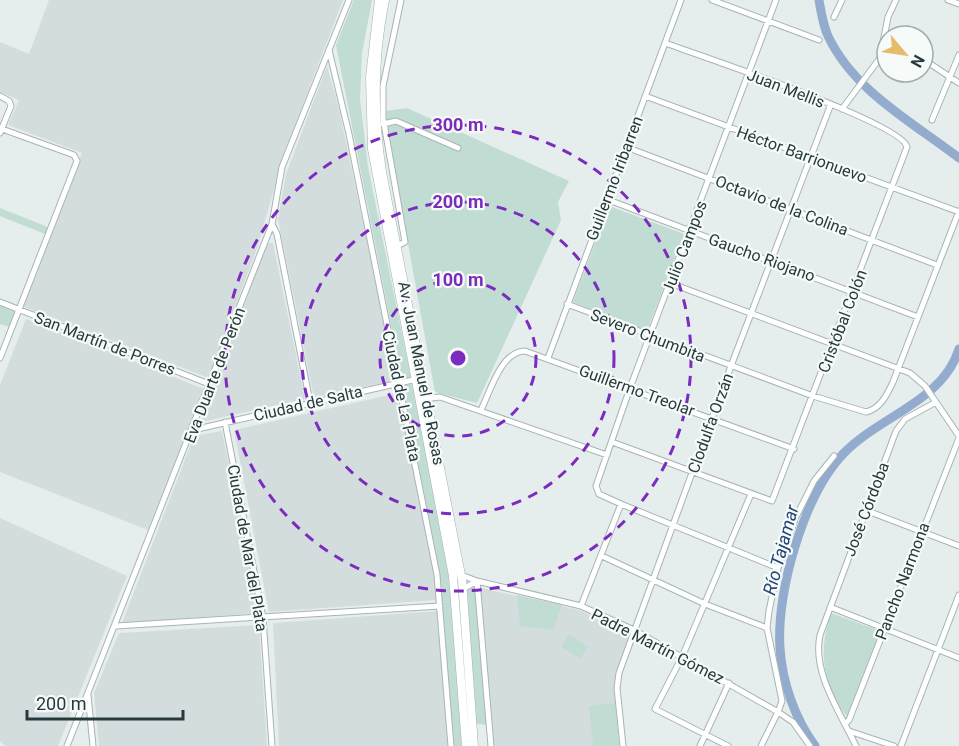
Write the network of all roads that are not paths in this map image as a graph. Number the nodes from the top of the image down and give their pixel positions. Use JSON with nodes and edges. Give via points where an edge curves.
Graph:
{"nodes":[{"id":1,"x":349,"y":0,"type":"edge"},
{"id":2,"x":379,"y":0,"type":"edge"},
{"id":3,"x":385,"y":0,"type":"edge"},
{"id":4,"x":401,"y":0,"type":"edge"},
{"id":5,"x":681,"y":0,"type":"edge"},
{"id":6,"x":712,"y":0,"type":"edge"},
{"id":7,"x":776,"y":0,"type":"edge"},
{"id":8,"x":842,"y":0,"type":"edge"},
{"id":9,"x":896,"y":0,"type":"edge"},
{"id":10,"x":948,"y":0,"type":"edge"},
{"id":11,"x":959,"y":4,"type":"edge"},
{"id":12,"x":834,"y":17,"type":"dead end"},
{"id":13,"x":768,"y":21,"type":"junction"},
{"id":14,"x":887,"y":24,"type":"edge"},
{"id":15,"x":819,"y":40,"type":"dead end"},
{"id":16,"x":665,"y":43,"type":"junction"},
{"id":17,"x":329,"y":50,"type":"junction"},
{"id":18,"x":959,"y":55,"type":"edge"},
{"id":19,"x":875,"y":65,"type":"edge"},
{"id":20,"x":935,"y":67,"type":"edge"},
{"id":21,"x":749,"y":74,"type":"junction"},
{"id":22,"x":950,"y":77,"type":"junction"},
{"id":23,"x":959,"y":83,"type":"edge"},
{"id":24,"x":0,"y":96,"type":"edge"},
{"id":25,"x":645,"y":96,"type":"junction"},
{"id":26,"x":831,"y":104,"type":"junction"},
{"id":27,"x":842,"y":109,"type":"junction"},
{"id":28,"x":932,"y":120,"type":"dead end"},
{"id":29,"x":380,"y":125,"type":"junction"},
{"id":30,"x":729,"y":126,"type":"junction"},
{"id":31,"x":1,"y":131,"type":"edge"},
{"id":32,"x":904,"y":140,"type":"joint"},
{"id":33,"x":626,"y":147,"type":"junction"},
{"id":34,"x":458,"y":148,"type":"dead end"},
{"id":35,"x":810,"y":156,"type":"junction"},
{"id":36,"x":710,"y":178,"type":"junction"},
{"id":37,"x":892,"y":187,"type":"junction"},
{"id":38,"x":606,"y":199,"type":"junction"},
{"id":39,"x":790,"y":209,"type":"junction"},
{"id":40,"x":959,"y":211,"type":"edge"},
{"id":41,"x":272,"y":224,"type":"junction"},
{"id":42,"x":690,"y":231,"type":"junction"},
{"id":43,"x":873,"y":239,"type":"junction"},
{"id":44,"x":771,"y":261,"type":"junction"},
{"id":45,"x":937,"y":265,"type":"junction"},
{"id":46,"x":670,"y":283,"type":"junction"},
{"id":47,"x":853,"y":291,"type":"junction"},
{"id":48,"x":0,"y":302,"type":"edge"},
{"id":49,"x":567,"y":304,"type":"junction"},
{"id":50,"x":18,"y":309,"type":"junction"},
{"id":51,"x":751,"y":314,"type":"junction"},
{"id":52,"x":918,"y":317,"type":"junction"},
{"id":53,"x":650,"y":336,"type":"junction"},
{"id":54,"x":833,"y":344,"type":"junction"},
{"id":55,"x":0,"y":358,"type":"edge"},
{"id":56,"x":548,"y":358,"type":"junction"},
{"id":57,"x":731,"y":366,"type":"junction"},
{"id":58,"x":899,"y":369,"type":"junction"},
{"id":59,"x":423,"y":378,"type":"junction"},
{"id":60,"x":414,"y":379,"type":"junction"},
{"id":61,"x":399,"y":383,"type":"junction"},
{"id":62,"x":209,"y":384,"type":"junction"},
{"id":63,"x":630,"y":388,"type":"junction"},
{"id":64,"x":813,"y":396,"type":"junction"},
{"id":65,"x":428,"y":398,"type":"junction"},
{"id":66,"x":418,"y":400,"type":"junction"},
{"id":67,"x":935,"y":400,"type":"junction"},
{"id":68,"x":310,"y":402,"type":"junction"},
{"id":69,"x":481,"y":410,"type":"junction"},
{"id":70,"x":712,"y":417,"type":"junction"},
{"id":71,"x":225,"y":422,"type":"junction"},
{"id":72,"x":193,"y":430,"type":"junction"},
{"id":73,"x":959,"y":437,"type":"edge"},
{"id":74,"x":612,"y":442,"type":"junction"},
{"id":75,"x":794,"y":449,"type":"junction"},
{"id":76,"x":607,"y":454,"type":"junction"},
{"id":77,"x":834,"y":456,"type":"dead end"},
{"id":78,"x":693,"y":471,"type":"junction"},
{"id":79,"x":752,"y":494,"type":"junction"},
{"id":80,"x":621,"y":504,"type":"junction"},
{"id":81,"x":866,"y":510,"type":"junction"},
{"id":82,"x":673,"y":524,"type":"junction"},
{"id":83,"x":921,"y":531,"type":"junction"},
{"id":84,"x":959,"y":546,"type":"edge"},
{"id":85,"x":728,"y":548,"type":"junction"},
{"id":86,"x":602,"y":556,"type":"junction"},
{"id":87,"x":778,"y":568,"type":"junction"},
{"id":88,"x":461,"y":575,"type":"junction"},
{"id":89,"x":653,"y":580,"type":"junction"},
{"id":90,"x":477,"y":581,"type":"junction"},
{"id":91,"x":464,"y":589,"type":"junction"},
{"id":92,"x":959,"y":595,"type":"edge"},
{"id":93,"x":705,"y":604,"type":"junction"},
{"id":94,"x":440,"y":606,"type":"junction"},
{"id":95,"x":581,"y":606,"type":"junction"},
{"id":96,"x":830,"y":607,"type":"junction"},
{"id":97,"x":263,"y":618,"type":"junction"},
{"id":98,"x":116,"y":626,"type":"junction"},
{"id":99,"x":766,"y":628,"type":"junction"},
{"id":100,"x":884,"y":629,"type":"junction"},
{"id":101,"x":634,"y":630,"type":"junction"},
{"id":102,"x":938,"y":650,"type":"junction"},
{"id":103,"x":682,"y":657,"type":"junction"},
{"id":104,"x":959,"y":658,"type":"edge"},
{"id":105,"x":729,"y":683,"type":"junction"},
{"id":106,"x":88,"y":694,"type":"junction"},
{"id":107,"x":778,"y":712,"type":"junction"},
{"id":108,"x":845,"y":724,"type":"junction"},
{"id":109,"x":849,"y":731,"type":"junction"},
{"id":110,"x":705,"y":735,"type":"junction"},
{"id":111,"x":67,"y":746,"type":"edge"},
{"id":112,"x":93,"y":746,"type":"edge"},
{"id":113,"x":272,"y":746,"type":"edge"},
{"id":114,"x":451,"y":746,"type":"edge"},
{"id":115,"x":466,"y":746,"type":"edge"},
{"id":116,"x":474,"y":746,"type":"edge"},
{"id":117,"x":491,"y":746,"type":"edge"},
{"id":118,"x":623,"y":746,"type":"edge"},
{"id":119,"x":700,"y":746,"type":"edge"},
{"id":120,"x":728,"y":746,"type":"edge"},
{"id":121,"x":761,"y":746,"type":"edge"},
{"id":122,"x":810,"y":746,"type":"edge"},
{"id":123,"x":856,"y":746,"type":"edge"},
{"id":124,"x":894,"y":746,"type":"edge"},
{"id":125,"x":901,"y":746,"type":"edge"}],
"edges":[{"from":1,"to":17,"type":"street","name":"Eva Duarte de Perón"},
{"from":2,"to":60,"type":"main road","name":"Av. Juan Manuel de Rosas","via":[[371,60],[370,129]]},
{"from":3,"to":29,"type":"main road","name":"Av. Juan Manuel de Rosas","via":[[376,65]]},
{"from":4,"to":29,"type":"street","via":[[383,86]]},
{"from":5,"to":16,"type":"street","name":"Guillermo Iribarren"},
{"from":6,"to":13,"type":"street"},
{"from":7,"to":13,"type":"street","name":"Julio Campos"},
{"from":8,"to":12,"type":"street"},
{"from":9,"to":14,"type":"street"},
{"from":10,"to":11,"type":"street"},
{"from":13,"to":15,"type":"street"},
{"from":13,"to":21,"type":"street","name":"Julio Campos"},
{"from":16,"to":21,"type":"street","name":"Juan Mellis"},
{"from":16,"to":25,"type":"street","name":"Guillermo Iribarren"},
{"from":17,"to":41,"type":"street","name":"Eva Duarte de Perón","via":[[282,167]]},
{"from":17,"to":61,"type":"street","name":"Ciudad de La Plata"},
{"from":18,"to":22,"type":"street"},
{"from":19,"to":27,"type":"street"},
{"from":20,"to":22,"type":"street"},
{"from":21,"to":26,"type":"street","name":"Juan Mellis"},
{"from":21,"to":30,"type":"street","name":"Julio Campos"},
{"from":22,"to":23,"type":"street"},
{"from":22,"to":28,"type":"street"},
{"from":24,"to":31,"type":"street","via":[[11,106]]},
{"from":25,"to":30,"type":"street","name":"Héctor Barrionuevo"},
{"from":25,"to":33,"type":"street","name":"Guillermo Iribarren"},
{"from":26,"to":27,"type":"street","name":"Juan Mellis"},
{"from":26,"to":35,"type":"street","name":"Clodulfa Orzán"},
{"from":27,"to":32,"type":"street","name":"Juan Mellis","via":[[867,118]]},
{"from":29,"to":34,"type":"street","via":[[396,122]]},
{"from":29,"to":59,"type":"main road","name":"Av. Juan Manuel de Rosas","via":[[397,246]]},
{"from":30,"to":35,"type":"street","name":"Héctor Barrionuevo"},
{"from":30,"to":36,"type":"street","name":"Julio Campos"},
{"from":31,"to":50,"type":"street","via":[[74,155],[77,161]]},
{"from":32,"to":37,"type":"street","name":"Cristóbal Colón","via":[[907,147]]},
{"from":33,"to":36,"type":"street","name":"Octavio de la Colina"},
{"from":33,"to":38,"type":"street","name":"Guillermo Iribarren"},
{"from":35,"to":37,"type":"street","name":"Héctor Barrionuevo"},
{"from":35,"to":39,"type":"street","name":"Clodulfa Orzán"},
{"from":36,"to":39,"type":"street","name":"Octavio de la Colina"},
{"from":36,"to":42,"type":"street","name":"Julio Campos"},
{"from":37,"to":40,"type":"street","name":"Héctor Barrionuevo"},
{"from":37,"to":43,"type":"street","name":"Cristóbal Colón"},
{"from":38,"to":42,"type":"street","name":"Gaucho Riojano"},
{"from":38,"to":49,"type":"street","name":"Guillermo Iribarren"},
{"from":39,"to":43,"type":"street","name":"Octavio de la Colina"},
{"from":39,"to":44,"type":"street","name":"Clodulfa Orzán"},
{"from":40,"to":45,"type":"street"},
{"from":41,"to":62,"type":"street","name":"Eva Duarte de Perón"},
{"from":41,"to":68,"type":"street"},
{"from":42,"to":44,"type":"street","name":"Gaucho Riojano"},
{"from":42,"to":46,"type":"street","name":"Julio Campos"},
{"from":43,"to":45,"type":"street","name":"Octavio de la Colina"},
{"from":43,"to":47,"type":"street","name":"Cristóbal Colón"},
{"from":44,"to":47,"type":"street","name":"Gaucho Riojano"},
{"from":44,"to":51,"type":"street","name":"Clodulfa Orzán"},
{"from":45,"to":52,"type":"street"},
{"from":46,"to":51,"type":"street"},
{"from":46,"to":53,"type":"street","name":"Julio Campos"},
{"from":47,"to":52,"type":"street","name":"Gaucho Riojano"},
{"from":47,"to":54,"type":"street","name":"Cristóbal Colón"},
{"from":48,"to":50,"type":"street","name":"San Martín de Porres"},
{"from":49,"to":53,"type":"street","name":"Severo Chumbita"},
{"from":49,"to":56,"type":"street","name":"Guillermo Iribarren"},
{"from":50,"to":55,"type":"street"},
{"from":50,"to":62,"type":"street","name":"San Martín de Porres"},
{"from":51,"to":54,"type":"street"},
{"from":51,"to":57,"type":"street","name":"Clodulfa Orzán"},
{"from":52,"to":58,"type":"street"},
{"from":53,"to":57,"type":"street","name":"Severo Chumbita"},
{"from":53,"to":63,"type":"street","name":"Julio Campos"},
{"from":54,"to":58,"type":"street"},
{"from":54,"to":64,"type":"street","name":"Cristóbal Colón"},
{"from":56,"to":63,"type":"street","name":"Guillermo Treolar"},
{"from":56,"to":69,"type":"street","name":"Guillermo Treolar","via":[[525,351],[512,354]]},
{"from":57,"to":64,"type":"street","name":"Severo Chumbita"},
{"from":57,"to":70,"type":"street","name":"Clodulfa Orzán"},
{"from":58,"to":64,"type":"street","name":"Severo Chumbita","via":[[883,400],[872,411]]},
{"from":58,"to":67,"type":"street","via":[[918,379]]},
{"from":59,"to":60,"type":"street","name":"Ciudad de Salta"},
{"from":59,"to":65,"type":"main road","name":"Av. Juan Manuel de Rosas"},
{"from":60,"to":61,"type":"street","name":"Ciudad de Salta"},
{"from":60,"to":66,"type":"main road","name":"Av. Juan Manuel de Rosas"},
{"from":61,"to":68,"type":"street","name":"Ciudad de Salta"},
{"from":61,"to":94,"type":"street","name":"Ciudad de La Plata","via":[[438,575]]},
{"from":62,"to":72,"type":"street","name":"Eva Duarte de Perón"},
{"from":63,"to":70,"type":"street","name":"Guillermo Treolar"},
{"from":63,"to":74,"type":"street","name":"Julio Campos"},
{"from":64,"to":75,"type":"street","name":"Cristóbal Colón"},
{"from":65,"to":66,"type":"street"},
{"from":65,"to":69,"type":"street","via":[[440,397]]},
{"from":65,"to":88,"type":"main road","name":"Av. Juan Manuel de Rosas"},
{"from":66,"to":115,"type":"main road","name":"Av. Juan Manuel de Rosas","via":[[453,576]]},
{"from":67,"to":73,"type":"street"},
{"from":67,"to":81,"type":"street","name":"José Córdoba","via":[[900,423]]},
{"from":68,"to":71,"type":"street","name":"Ciudad de Salta"},
{"from":69,"to":76,"type":"street"},
{"from":70,"to":75,"type":"street","name":"Guillermo Treolar"},
{"from":70,"to":78,"type":"street","name":"Clodulfa Orzán"},
{"from":71,"to":72,"type":"street","name":"Ciudad de Salta"},
{"from":71,"to":97,"type":"street","name":"Ciudad de Mar del Plata"},
{"from":72,"to":98,"type":"street","name":"Eva Duarte de Perón"},
{"from":73,"to":83,"type":"street","name":"Pancho Narmona"},
{"from":74,"to":76,"type":"street","name":"Julio Campos"},
{"from":74,"to":78,"type":"street"},
{"from":75,"to":79,"type":"street","name":"Cristóbal Colón","via":[[772,501]]},
{"from":76,"to":80,"type":"street","name":"Julio Campos","via":[[596,486],[600,494]]},
{"from":77,"to":87,"type":"street","via":[[805,498]]},
{"from":78,"to":79,"type":"street"},
{"from":78,"to":82,"type":"street","name":"Clodulfa Orzán"},
{"from":79,"to":85,"type":"street"},
{"from":80,"to":82,"type":"street"},
{"from":80,"to":86,"type":"street"},
{"from":81,"to":83,"type":"street"},
{"from":81,"to":96,"type":"street","name":"José Córdoba"},
{"from":82,"to":85,"type":"street"},
{"from":82,"to":89,"type":"street","name":"Clodulfa Orzán"},
{"from":83,"to":84,"type":"street"},
{"from":83,"to":100,"type":"street","name":"Pancho Narmona"},
{"from":85,"to":87,"type":"street"},
{"from":85,"to":93,"type":"street"},
{"from":86,"to":89,"type":"street"},
{"from":86,"to":95,"type":"street"},
{"from":87,"to":99,"type":"street"},
{"from":88,"to":90,"type":"street","name":"Padre Martín Gómez"},
{"from":88,"to":91,"type":"main road","name":"Av. Juan Manuel de Rosas"},
{"from":89,"to":93,"type":"street"},
{"from":89,"to":101,"type":"street","name":"Clodulfa Orzán"},
{"from":90,"to":91,"type":"street"},
{"from":90,"to":95,"type":"street","name":"Padre Martín Gómez"},
{"from":90,"to":117,"type":"street"},
{"from":91,"to":116,"type":"main road","name":"Av. Juan Manuel de Rosas"},
{"from":92,"to":102,"type":"street"},
{"from":93,"to":99,"type":"street"},
{"from":93,"to":103,"type":"street"},
{"from":94,"to":97,"type":"street"},
{"from":94,"to":114,"type":"street","name":"Ciudad de La Plata"},
{"from":95,"to":101,"type":"street","name":"Padre Martín Gómez"},
{"from":96,"to":100,"type":"street"},
{"from":96,"to":108,"type":"street","name":"José Córdoba","via":[[820,635],[819,664]]},
{"from":97,"to":98,"type":"street"},
{"from":97,"to":113,"type":"street","name":"Ciudad de Mar del Plata"},
{"from":98,"to":106,"type":"street","name":"Eva Duarte de Perón"},
{"from":99,"to":107,"type":"street","via":[[782,702]]},
{"from":100,"to":102,"type":"street"},
{"from":100,"to":108,"type":"street","name":"Pancho Narmona"},
{"from":101,"to":103,"type":"street","name":"Padre Martín Gómez"},
{"from":101,"to":118,"type":"street","name":"Clodulfa Orzán","via":[[617,681]]},
{"from":102,"to":104,"type":"street"},
{"from":102,"to":125,"type":"street"},
{"from":103,"to":105,"type":"street","name":"Padre Martín Gómez"},
{"from":103,"to":110,"type":"street","via":[[655,709]]},
{"from":105,"to":107,"type":"street","name":"Padre Martín Gómez"},
{"from":105,"to":110,"type":"street"},
{"from":106,"to":111,"type":"street","name":"Eva Duarte de Perón"},
{"from":106,"to":112,"type":"street"},
{"from":107,"to":121,"type":"street"},
{"from":107,"to":122,"type":"street","name":"Padre Martín Gómez","via":[[794,722]]},
{"from":108,"to":109,"type":"street","name":"José Córdoba"},
{"from":109,"to":123,"type":"street","name":"José Córdoba"},
{"from":109,"to":124,"type":"street"},
{"from":110,"to":119,"type":"street"},
{"from":110,"to":120,"type":"street"}]}
